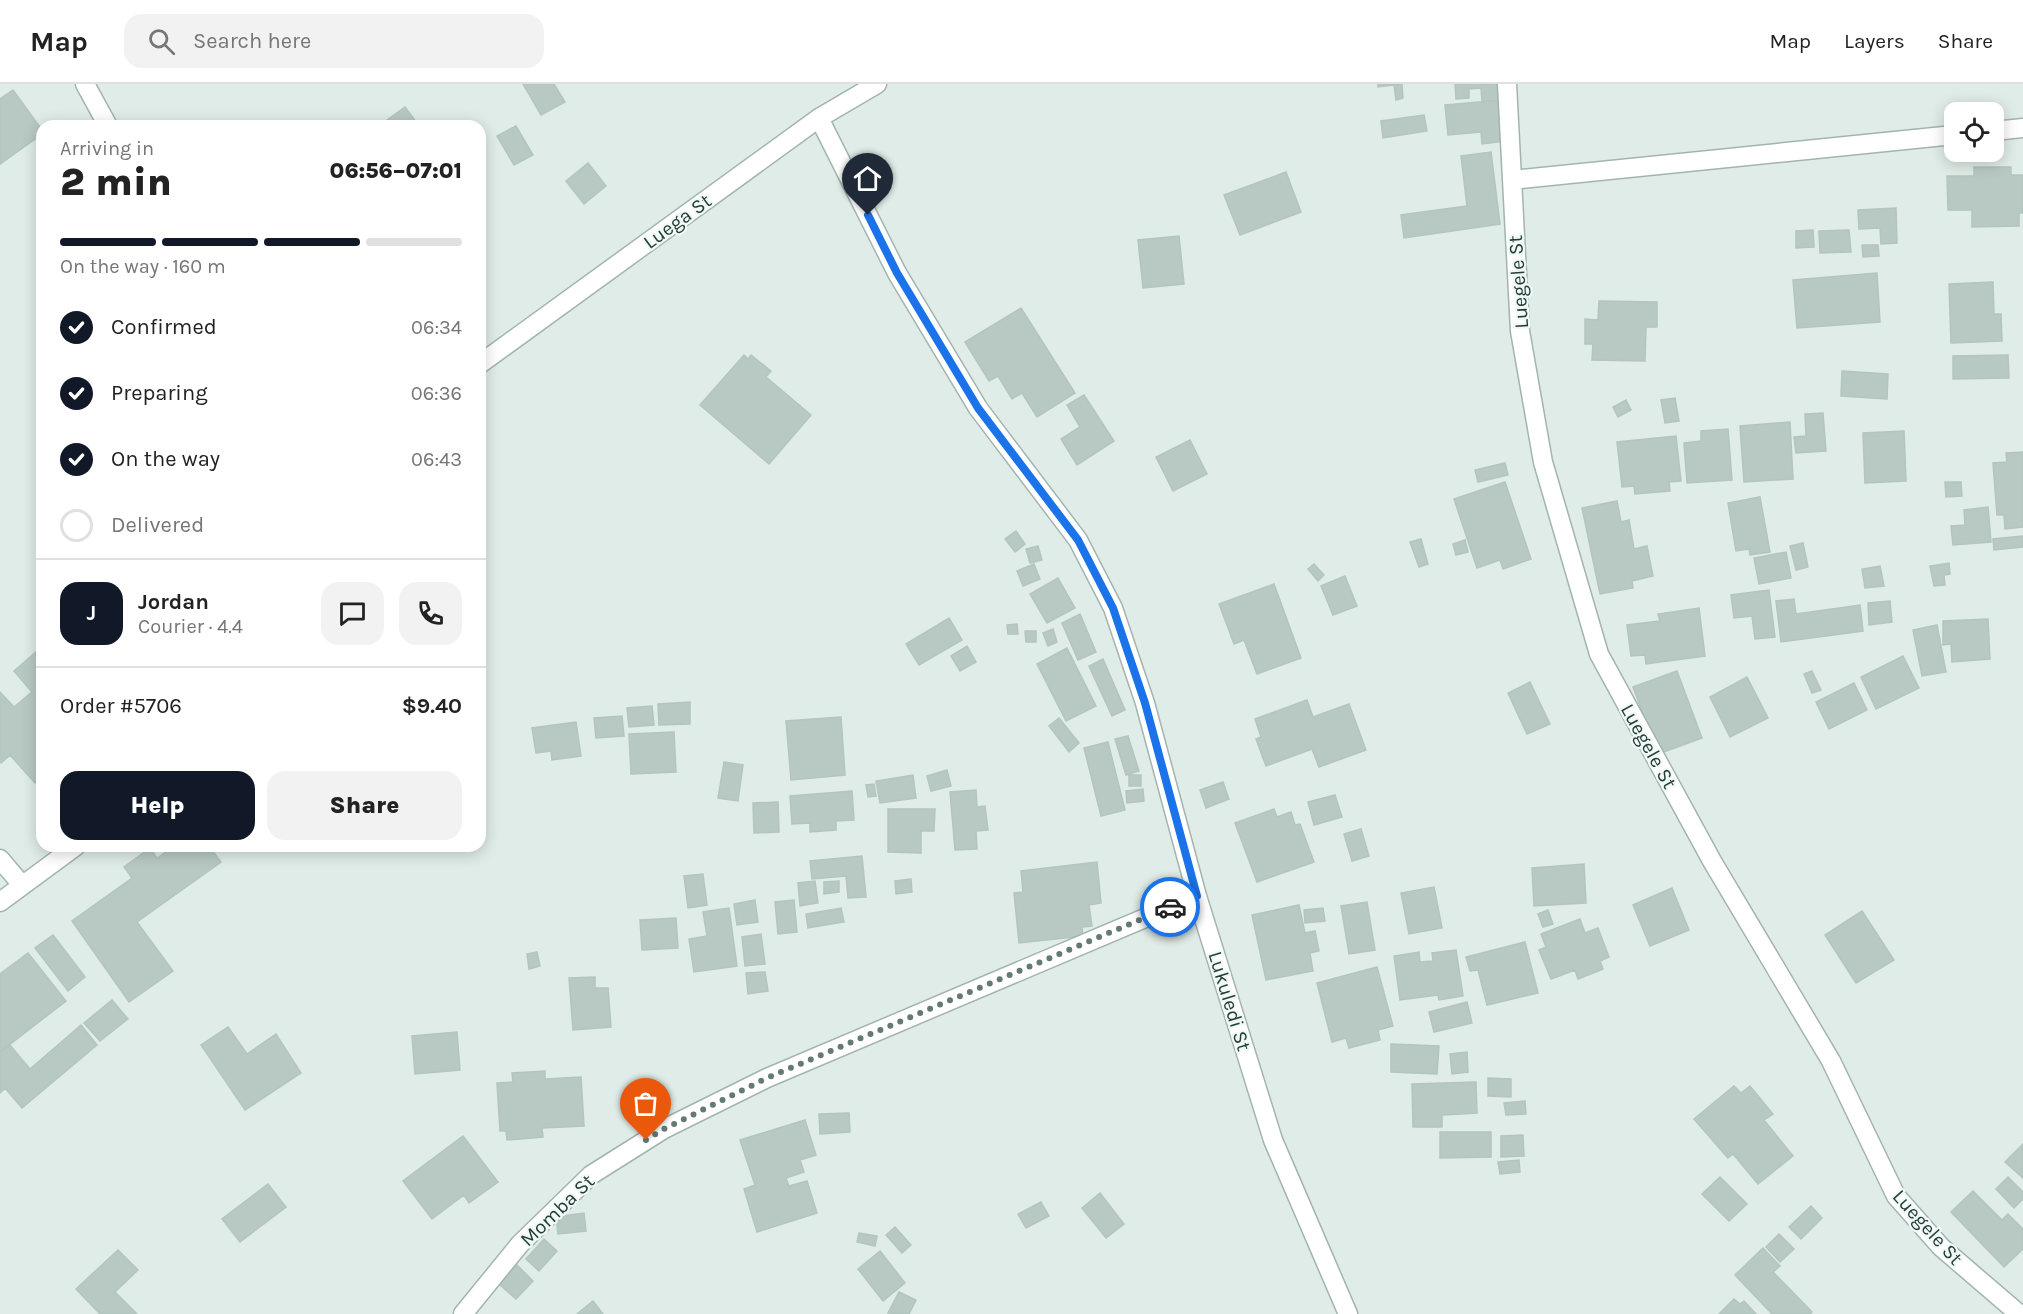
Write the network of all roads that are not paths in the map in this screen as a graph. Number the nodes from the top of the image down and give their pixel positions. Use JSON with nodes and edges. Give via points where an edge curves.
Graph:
{"nodes":[{"id":1,"x":85,"y":84,"type":"edge"},
{"id":2,"x":877,"y":84,"type":"edge"},
{"id":3,"x":1507,"y":84,"type":"edge"},
{"id":4,"x":819,"y":118,"type":"junction"},
{"id":5,"x":105,"y":120,"type":"edge"},
{"id":6,"x":2023,"y":128,"type":"edge"},
{"id":7,"x":2004,"y":130,"type":"edge"},
{"id":8,"x":1944,"y":136,"type":"edge"},
{"id":9,"x":1512,"y":180,"type":"junction"},
{"id":10,"x":486,"y":360,"type":"edge"},
{"id":11,"x":68,"y":852,"type":"edge"},
{"id":12,"x":0,"y":859,"type":"edge"},
{"id":13,"x":22,"y":885,"type":"junction"},
{"id":14,"x":1197,"y":896,"type":"junction"},
{"id":15,"x":0,"y":902,"type":"edge"},
{"id":16,"x":463,"y":1314,"type":"edge"},
{"id":17,"x":1348,"y":1314,"type":"edge"},
{"id":18,"x":2019,"y":1314,"type":"edge"}],
"edges":[{"from":1,"to":5,"type":"street"},
{"from":2,"to":4,"type":"street","name":"Luega St"},
{"from":3,"to":9,"type":"street","name":"Luegele St"},
{"from":4,"to":10,"type":"street","name":"Luega St"},
{"from":4,"to":14,"type":"street","name":"Lukuledi St","via":[[897,273],[972,398],[1078,540],[1113,608],[1145,703]]},
{"from":6,"to":7,"type":"street"},
{"from":8,"to":9,"type":"street"},
{"from":9,"to":18,"type":"street","name":"Luegele St","via":[[1520,331],[1543,462],[1599,654],[1712,861],[1831,1061],[1896,1196],[1941,1247]]},
{"from":11,"to":13,"type":"street"},
{"from":12,"to":13,"type":"street"},
{"from":13,"to":15,"type":"street"},
{"from":14,"to":16,"type":"street","name":"Momba St","via":[[767,1078],[664,1129],[591,1175],[520,1244]]},
{"from":14,"to":17,"type":"street","name":"Lukuledi St","via":[[1273,1140]]}]}
